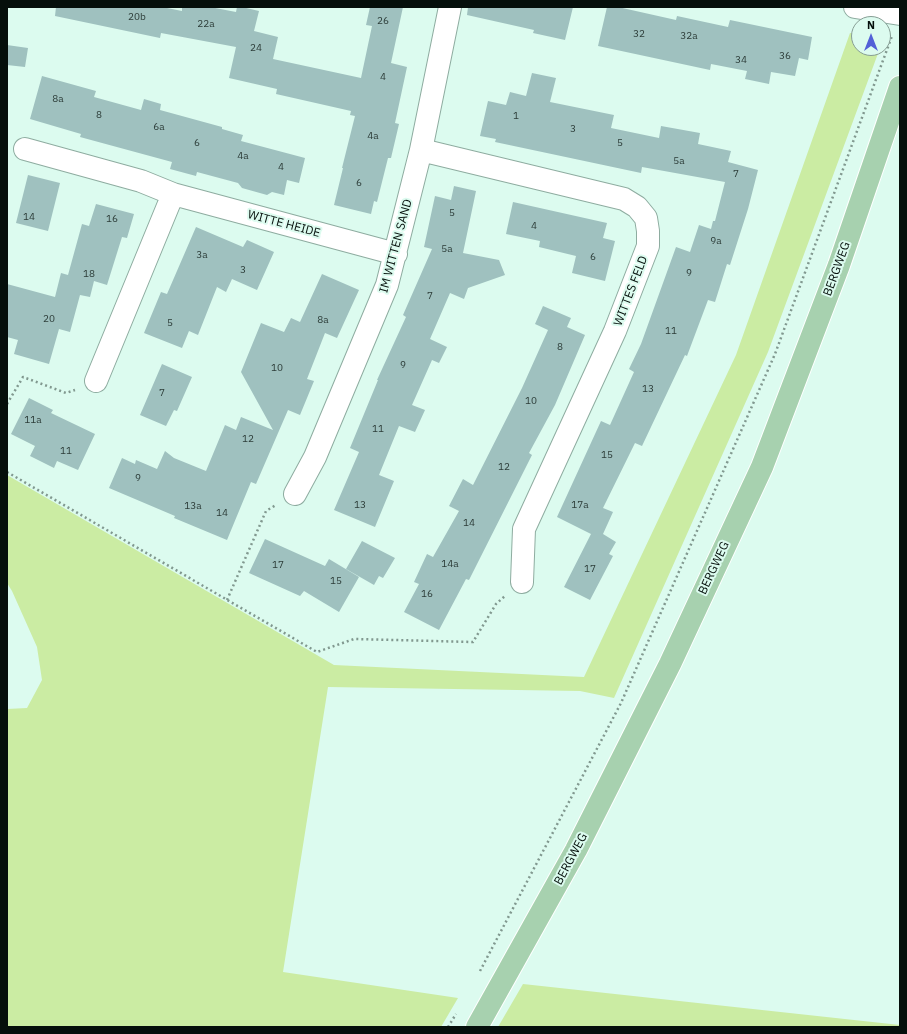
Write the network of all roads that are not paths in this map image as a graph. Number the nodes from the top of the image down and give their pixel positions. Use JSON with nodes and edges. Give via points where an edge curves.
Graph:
{"nodes":[{"id":1,"x":450,"y":7,"type":"edge"},
{"id":2,"x":855,"y":7,"type":"edge"},
{"id":3,"x":900,"y":14,"type":"edge"},
{"id":4,"x":900,"y":87,"type":"edge"},
{"id":5,"x":25,"y":149,"type":"dead end"},
{"id":6,"x":421,"y":150,"type":"junction"},
{"id":7,"x":173,"y":194,"type":"junction"},
{"id":8,"x":396,"y":254,"type":"junction"},
{"id":9,"x":96,"y":381,"type":"road end"},
{"id":10,"x":295,"y":494,"type":"road end"},
{"id":11,"x":522,"y":582,"type":"road end"},
{"id":12,"x":477,"y":1027,"type":"edge"}],
"edges":[{"from":1,"to":6,"type":"street","name":"IM WITTEN SAND"},
{"from":2,"to":3,"type":"street"},
{"from":4,"to":12,"type":"main road","name":"BERGWEG","via":[[840,264],[762,467],[670,664],[576,850]]},
{"from":5,"to":7,"type":"street","name":"WITTE HEIDE","via":[[141,180]]},
{"from":6,"to":8,"type":"street","name":"IM WITTEN SAND"},
{"from":6,"to":11,"type":"street","name":"WITTES FELD","via":[[624,199],[637,207],[646,218],[648,246],[616,332],[524,529]]},
{"from":7,"to":8,"type":"street","name":"WITTE HEIDE"},
{"from":7,"to":9,"type":"street"},
{"from":8,"to":10,"type":"street","name":"IM WITTEN SAND","via":[[384,292],[315,457]]}]}
